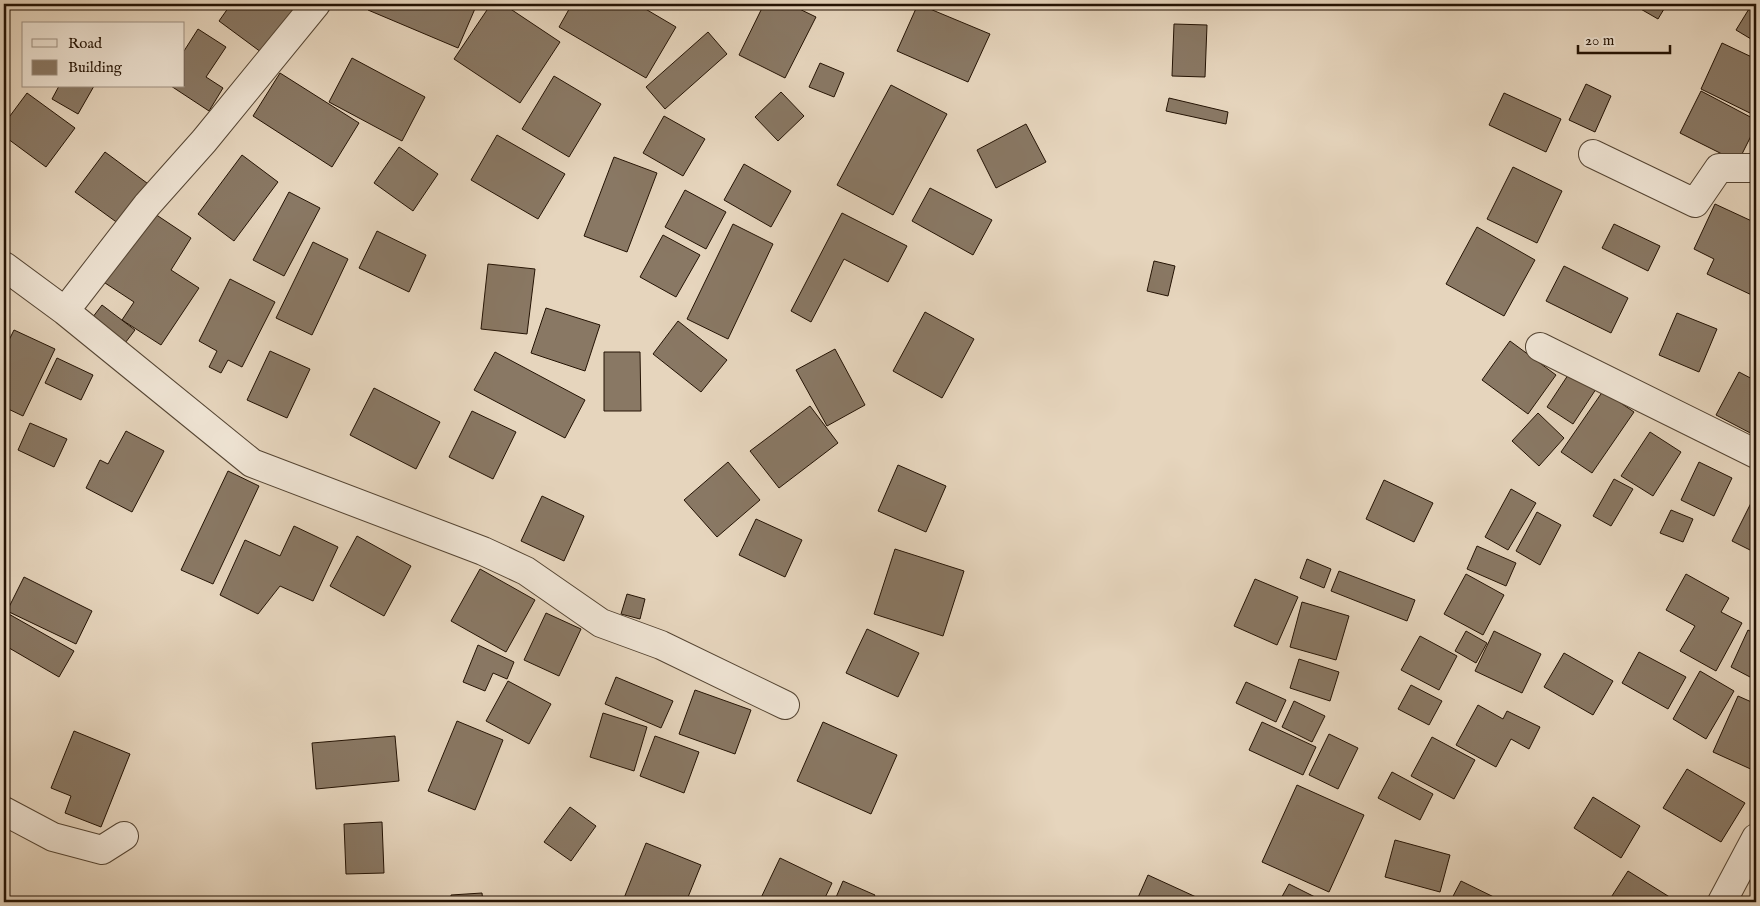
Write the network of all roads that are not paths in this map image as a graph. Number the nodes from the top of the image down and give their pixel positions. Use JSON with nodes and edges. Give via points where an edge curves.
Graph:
{"nodes":[{"id":1,"x":314,"y":5,"type":"edge"},
{"id":2,"x":1593,"y":154,"type":"dead end"},
{"id":3,"x":1756,"y":168,"type":"edge"},
{"id":4,"x":4,"y":266,"type":"edge"},
{"id":5,"x":65,"y":311,"type":"junction"},
{"id":6,"x":1540,"y":347,"type":"dead end"},
{"id":7,"x":1756,"y":454,"type":"edge"},
{"id":8,"x":785,"y":705,"type":"dead end"},
{"id":9,"x":4,"y":811,"type":"edge"},
{"id":10,"x":124,"y":836,"type":"dead end"},
{"id":11,"x":1756,"y":838,"type":"edge"},
{"id":12,"x":1722,"y":902,"type":"edge"}],
"edges":[{"from":1,"to":5,"type":"street","via":[[204,141],[147,204]]},
{"from":2,"to":3,"type":"street","via":[[1696,203],[1719,168]]},
{"from":4,"to":5,"type":"street"},
{"from":5,"to":8,"type":"street","via":[[252,463],[482,551],[526,571],[601,623],[661,645]]},
{"from":6,"to":7,"type":"street"},
{"from":9,"to":10,"type":"street","via":[[54,837],[102,850]]},
{"from":11,"to":12,"type":"street"}]}
